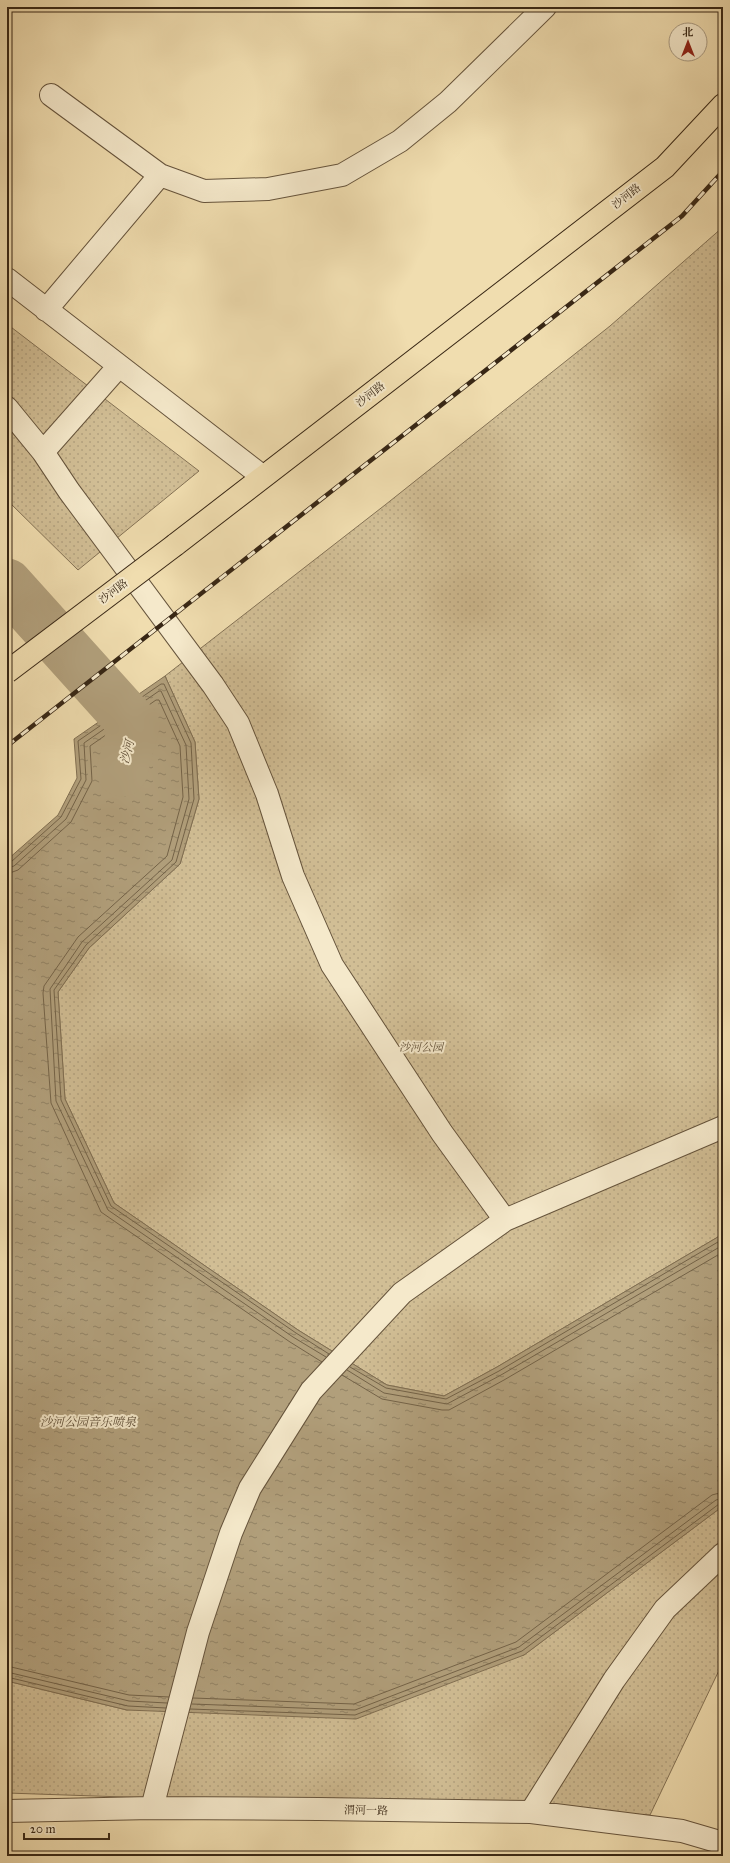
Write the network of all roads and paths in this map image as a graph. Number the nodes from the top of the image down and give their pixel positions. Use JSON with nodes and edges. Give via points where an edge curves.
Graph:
{"nodes":[{"id":1,"x":545,"y":7,"type":"edge"},
{"id":2,"x":51,"y":95,"type":"dead end"},
{"id":3,"x":723,"y":105,"type":"edge"},
{"id":4,"x":160,"y":175,"type":"junction"},
{"id":5,"x":7,"y":279,"type":"edge"},
{"id":6,"x":46,"y":310,"type":"junction"},
{"id":7,"x":119,"y":366,"type":"junction"},
{"id":8,"x":7,"y":408,"type":"edge"},
{"id":9,"x":43,"y":452,"type":"junction"},
{"id":10,"x":262,"y":476,"type":"junction"},
{"id":11,"x":7,"y":672,"type":"edge"},
{"id":12,"x":723,"y":1127,"type":"edge"},
{"id":13,"x":505,"y":1220,"type":"junction"},
{"id":14,"x":723,"y":1554,"type":"edge"},
{"id":15,"x":152,"y":1808,"type":"junction"},
{"id":16,"x":7,"y":1810,"type":"edge"},
{"id":17,"x":531,"y":1812,"type":"junction"},
{"id":18,"x":723,"y":1843,"type":"edge"}],
"edges":[{"from":1,"to":4,"type":"street","via":[[448,102],[400,141],[342,175],[268,189],[204,191]]},
{"from":2,"to":4,"type":"street"},
{"from":3,"to":10,"type":"main road","name":"沙河路","via":[[665,167]]},
{"from":4,"to":6,"type":"street"},
{"from":5,"to":6,"type":"street"},
{"from":6,"to":7,"type":"street"},
{"from":7,"to":9,"type":"street"},
{"from":7,"to":10,"type":"street"},
{"from":8,"to":9,"type":"street"},
{"from":9,"to":13,"type":"street","via":[[238,723],[267,794],[293,876],[332,965],[442,1133]]},
{"from":10,"to":11,"type":"main road","name":"沙河路","bridge":true},
{"from":12,"to":13,"type":"street"},
{"from":13,"to":15,"type":"street","via":[[402,1293],[311,1391],[250,1488],[230,1533],[198,1632]]},
{"from":14,"to":17,"type":"street","via":[[665,1609],[614,1680]]},
{"from":15,"to":16,"type":"street","name":"渭河一路"},
{"from":15,"to":17,"type":"street","name":"渭河一路"},
{"from":17,"to":18,"type":"street","name":"渭河一路","via":[[682,1831]]}]}
